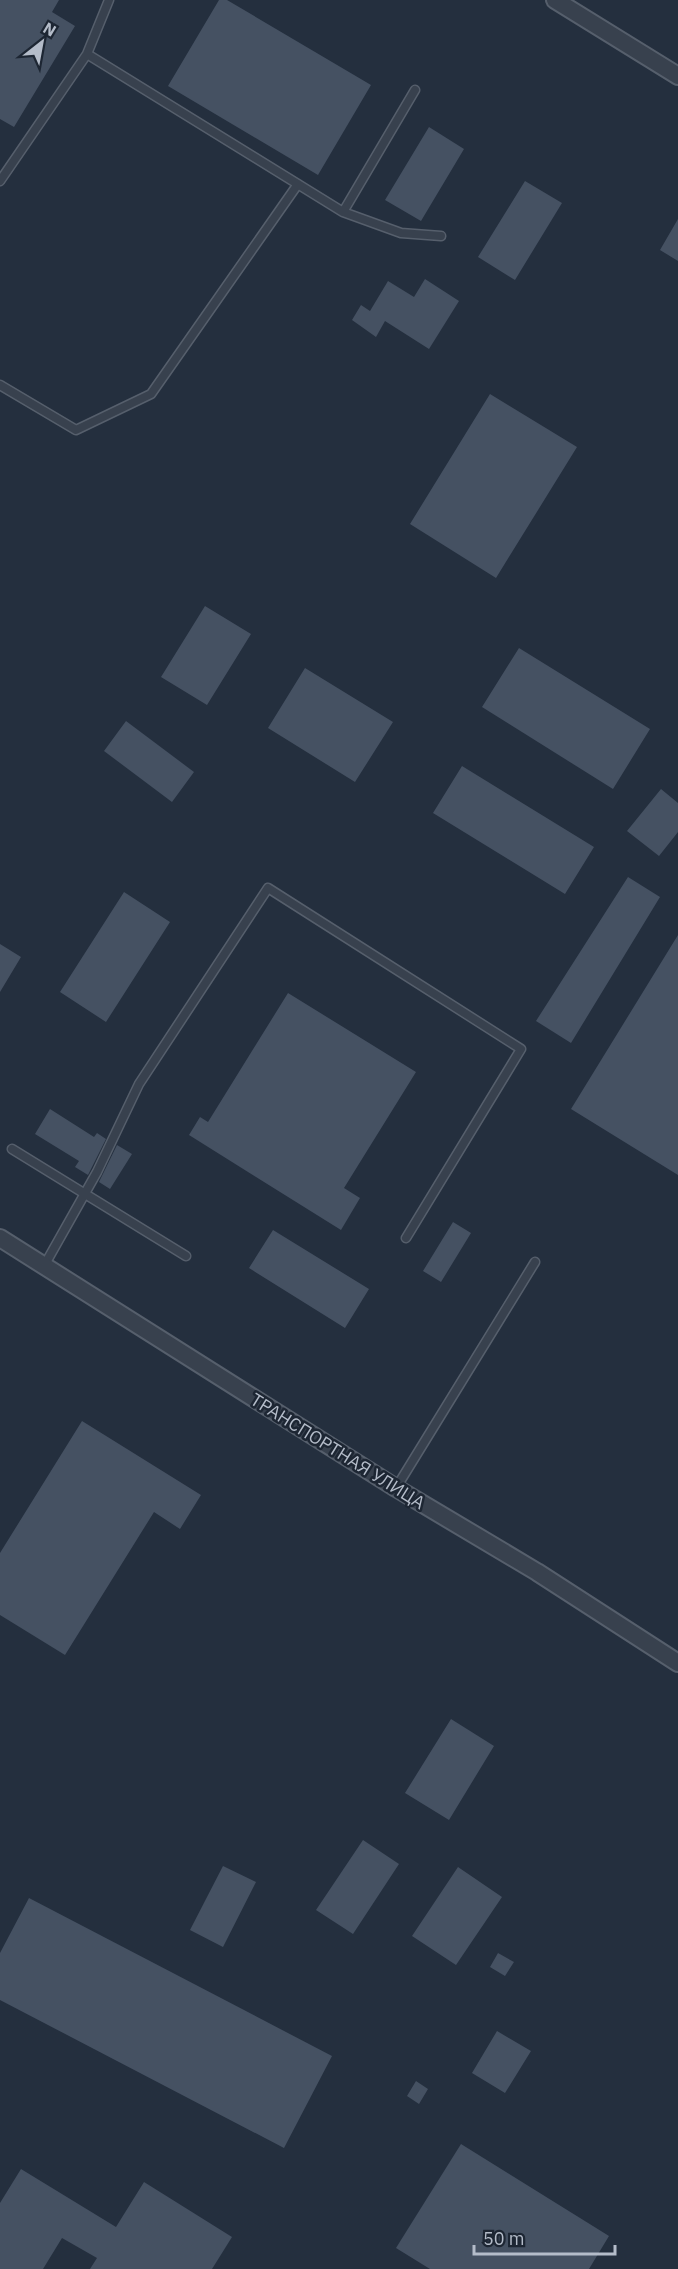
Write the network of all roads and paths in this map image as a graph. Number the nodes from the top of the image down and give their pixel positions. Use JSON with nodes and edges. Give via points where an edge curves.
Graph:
{"nodes":[{"id":1,"x":109,"y":0,"type":"edge"},
{"id":2,"x":558,"y":1,"type":"edge"},
{"id":3,"x":87,"y":54,"type":"junction"},
{"id":4,"x":678,"y":76,"type":"edge"},
{"id":5,"x":415,"y":90,"type":"dead end"},
{"id":6,"x":4,"y":168,"type":"edge"},
{"id":7,"x":0,"y":181,"type":"edge"},
{"id":8,"x":298,"y":184,"type":"junction"},
{"id":9,"x":343,"y":212,"type":"junction"},
{"id":10,"x":441,"y":236,"type":"dead end"},
{"id":11,"x":0,"y":385,"type":"edge"},
{"id":12,"x":12,"y":1149,"type":"dead end"},
{"id":13,"x":85,"y":1194,"type":"junction"},
{"id":14,"x":0,"y":1238,"type":"edge"},
{"id":15,"x":406,"y":1238,"type":"dead end"},
{"id":16,"x":186,"y":1256,"type":"dead end"},
{"id":17,"x":535,"y":1262,"type":"dead end"},
{"id":18,"x":45,"y":1266,"type":"junction"},
{"id":19,"x":396,"y":1488,"type":"junction"},
{"id":20,"x":678,"y":1662,"type":"edge"}],
"edges":[{"from":1,"to":3,"type":"lane"},
{"from":2,"to":4,"type":"street"},
{"from":3,"to":6,"type":"lane"},
{"from":3,"to":8,"type":"lane"},
{"from":5,"to":9,"type":"lane"},
{"from":6,"to":7,"type":"lane"},
{"from":8,"to":9,"type":"lane"},
{"from":8,"to":11,"type":"lane","via":[[152,394],[76,430]]},
{"from":9,"to":10,"type":"lane","via":[[401,233]]},
{"from":12,"to":13,"type":"lane"},
{"from":13,"to":15,"type":"lane","via":[[140,1084],[268,888],[521,1049]]},
{"from":13,"to":16,"type":"lane"},
{"from":13,"to":18,"type":"lane"},
{"from":14,"to":18,"type":"street","name":"ТРАНСПОРТНАЯ УЛИЦА"},
{"from":17,"to":19,"type":"lane"},
{"from":18,"to":19,"type":"street","name":"ТРАНСПОРТНАЯ УЛИЦА"},
{"from":19,"to":20,"type":"street","name":"ТРАНСПОРТНАЯ УЛИЦА"}]}
